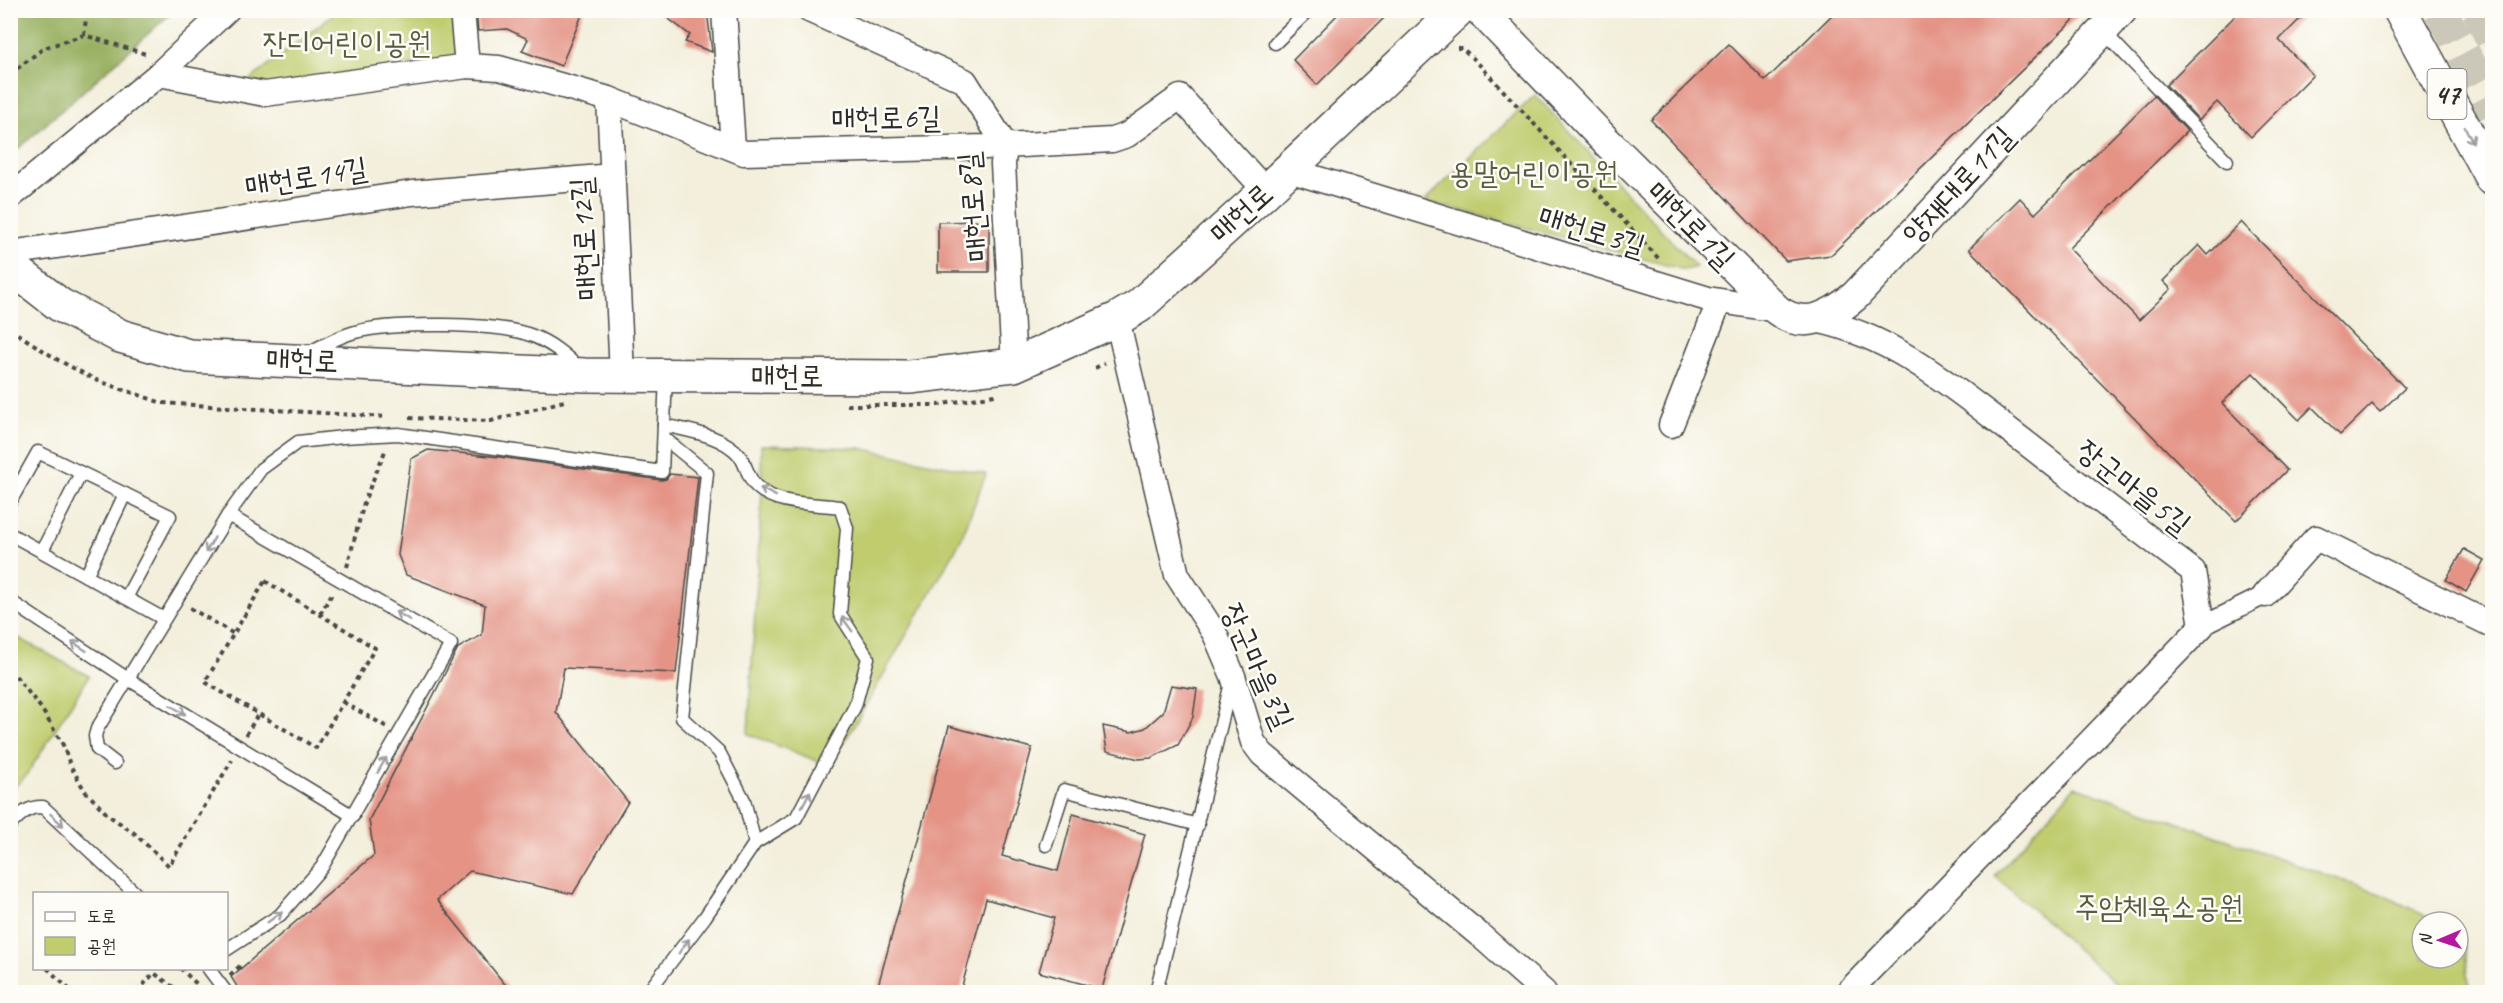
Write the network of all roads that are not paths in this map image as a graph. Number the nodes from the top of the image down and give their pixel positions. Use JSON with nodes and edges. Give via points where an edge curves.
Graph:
{"nodes":[{"id":1,"x":227,"y":10,"type":"edge"},
{"id":2,"x":462,"y":10,"type":"edge"},
{"id":3,"x":724,"y":10,"type":"edge"},
{"id":4,"x":809,"y":10,"type":"edge"},
{"id":5,"x":1309,"y":10,"type":"edge"},
{"id":6,"x":2400,"y":10,"type":"edge"},
{"id":7,"x":1460,"y":12,"type":"edge"},
{"id":8,"x":2113,"y":21,"type":"edge"},
{"id":9,"x":1275,"y":43,"type":"dead end"},
{"id":10,"x":165,"y":66,"type":"junction"},
{"id":11,"x":466,"y":66,"type":"junction"},
{"id":12,"x":609,"y":99,"type":"junction"},
{"id":13,"x":1005,"y":145,"type":"junction"},
{"id":14,"x":733,"y":148,"type":"junction"},
{"id":15,"x":2227,"y":161,"type":"dead end"},
{"id":16,"x":612,"y":176,"type":"junction"},
{"id":17,"x":2493,"y":179,"type":"edge"},
{"id":18,"x":1277,"y":181,"type":"junction"},
{"id":19,"x":10,"y":197,"type":"edge"},
{"id":20,"x":10,"y":253,"type":"edge"},
{"id":21,"x":10,"y":266,"type":"edge"},
{"id":22,"x":1719,"y":302,"type":"junction"},
{"id":23,"x":1777,"y":310,"type":"junction"},
{"id":24,"x":1118,"y":319,"type":"junction"},
{"id":25,"x":1815,"y":320,"type":"junction"},
{"id":26,"x":292,"y":360,"type":"junction"},
{"id":27,"x":1014,"y":365,"type":"junction"},
{"id":28,"x":585,"y":375,"type":"junction"},
{"id":29,"x":622,"y":375,"type":"junction"},
{"id":30,"x":666,"y":375,"type":"junction"},
{"id":31,"x":1671,"y":425,"type":"dead end"},
{"id":32,"x":664,"y":431,"type":"junction"},
{"id":33,"x":81,"y":473,"type":"junction"},
{"id":34,"x":125,"y":494,"type":"junction"},
{"id":35,"x":10,"y":502,"type":"edge"},
{"id":36,"x":228,"y":515,"type":"junction"},
{"id":37,"x":10,"y":534,"type":"edge"},
{"id":38,"x":42,"y":551,"type":"junction"},
{"id":39,"x":86,"y":576,"type":"junction"},
{"id":40,"x":2265,"y":595,"type":"joint"},
{"id":41,"x":126,"y":598,"type":"junction"},
{"id":42,"x":10,"y":601,"type":"edge"},
{"id":43,"x":164,"y":620,"type":"junction"},
{"id":44,"x":2493,"y":625,"type":"edge"},
{"id":45,"x":2202,"y":626,"type":"junction"},
{"id":46,"x":1233,"y":676,"type":"junction"},
{"id":47,"x":128,"y":679,"type":"junction"},
{"id":48,"x":116,"y":763,"type":"dead end"},
{"id":49,"x":353,"y":816,"type":"junction"},
{"id":50,"x":10,"y":825,"type":"edge"},
{"id":51,"x":1198,"y":825,"type":"junction"},
{"id":52,"x":755,"y":843,"type":"junction"},
{"id":53,"x":1047,"y":845,"type":"dead end"},
{"id":54,"x":134,"y":892,"type":"edge"},
{"id":55,"x":228,"y":949,"type":"edge"},
{"id":56,"x":208,"y":970,"type":"edge"},
{"id":57,"x":226,"y":993,"type":"edge"},
{"id":58,"x":648,"y":993,"type":"edge"},
{"id":59,"x":1156,"y":993,"type":"edge"},
{"id":60,"x":1544,"y":993,"type":"edge"},
{"id":61,"x":1848,"y":993,"type":"edge"}],
"edges":[{"from":1,"to":10,"type":"street"},
{"from":2,"to":11,"type":"street"},
{"from":3,"to":14,"type":"street"},
{"from":4,"to":13,"type":"street","name":"매헌로8길","via":[[965,81]]},
{"from":5,"to":9,"type":"lane"},
{"from":6,"to":17,"type":"main road","number":"47","one_way":true},
{"from":7,"to":18,"type":"main road","name":"매헌로"},
{"from":7,"to":23,"type":"street","name":"매헌로1길","via":[[1605,140]]},
{"from":8,"to":15,"type":"lane"},
{"from":8,"to":25,"type":"street","name":"양재대로11길","via":[[1855,296],[1830,315]]},
{"from":10,"to":11,"type":"street","name":"매헌로6길","via":[[265,94]]},
{"from":10,"to":19,"type":"street"},
{"from":11,"to":12,"type":"street","name":"매헌로6길","via":[[499,68]]},
{"from":12,"to":14,"type":"street","name":"매헌로6길"},
{"from":12,"to":16,"type":"street","name":"매헌로12길"},
{"from":13,"to":14,"type":"street","name":"매헌로6길","via":[[744,153]]},
{"from":13,"to":18,"type":"street","name":"매헌로6길","via":[[1112,140],[1127,135],[1180,97]]},
{"from":13,"to":27,"type":"street","name":"매헌로8길"},
{"from":16,"to":20,"type":"street","name":"매헌로14길","via":[[412,193]]},
{"from":16,"to":29,"type":"street","name":"매헌로12길"},
{"from":18,"to":22,"type":"street","name":"매헌로3길"},
{"from":18,"to":24,"type":"main road","name":"매헌로","via":[[1138,306]]},
{"from":21,"to":26,"type":"main road","name":"매헌로","via":[[60,305],[120,336],[189,356]]},
{"from":22,"to":23,"type":"street","name":"매헌로3길"},
{"from":22,"to":31,"type":"street"},
{"from":23,"to":25,"type":"street","via":[[1797,320]]},
{"from":24,"to":27,"type":"main road","name":"매헌로"},
{"from":24,"to":46,"type":"street","name":"장군마을3길","via":[[1177,575],[1215,634]]},
{"from":25,"to":45,"type":"street","name":"장군마을5길","via":[[1836,324],[1885,345],[1943,379],[2193,572]]},
{"from":26,"to":28,"type":"main road","name":"매헌로"},
{"from":26,"to":28,"type":"lane","via":[[355,332],[498,327],[532,336],[560,350]]},
{"from":27,"to":30,"type":"main road","name":"매헌로","via":[[909,377]]},
{"from":28,"to":29,"type":"main road","name":"매헌로"},
{"from":29,"to":30,"type":"main road","name":"매헌로"},
{"from":30,"to":32,"type":"lane"},
{"from":32,"to":36,"type":"lane","via":[[662,472],[398,434],[298,442],[261,469]]},
{"from":32,"to":52,"type":"lane","via":[[707,473],[682,718],[719,752],[744,800]]},
{"from":52,"to":32,"type":"lane","one_way":true,"via":[[796,818],[855,706],[868,658],[840,614],[847,528],[840,507],[792,504],[756,485],[732,446],[694,432]]},
{"from":33,"to":34,"type":"lane"},
{"from":33,"to":35,"type":"lane","via":[[38,452]]},
{"from":33,"to":38,"type":"lane"},
{"from":34,"to":39,"type":"lane"},
{"from":34,"to":41,"type":"lane","via":[[170,516]]},
{"from":36,"to":43,"type":"lane","one_way":true},
{"from":49,"to":36,"type":"lane","one_way":true,"via":[[451,644]]},
{"from":37,"to":38,"type":"lane"},
{"from":38,"to":39,"type":"lane"},
{"from":39,"to":41,"type":"lane"},
{"from":40,"to":44,"type":"street","via":[[2316,538]]},
{"from":40,"to":45,"type":"street"},
{"from":41,"to":43,"type":"lane"},
{"from":47,"to":42,"type":"lane","one_way":true},
{"from":43,"to":47,"type":"lane"},
{"from":45,"to":61,"type":"street"},
{"from":46,"to":51,"type":"lane"},
{"from":46,"to":60,"type":"street","name":"장군마을3길","via":[[1253,742],[1262,754]]},
{"from":47,"to":48,"type":"lane","via":[[95,736],[97,749]]},
{"from":47,"to":49,"type":"lane","one_way":true},
{"from":55,"to":49,"type":"lane","one_way":true,"via":[[280,915],[322,867]]},
{"from":50,"to":54,"type":"lane","one_way":true,"via":[[34,806],[43,807]]},
{"from":51,"to":53,"type":"lane","via":[[1064,790]]},
{"from":51,"to":59,"type":"lane"},
{"from":58,"to":52,"type":"lane","one_way":true},
{"from":56,"to":57,"type":"lane"}]}
